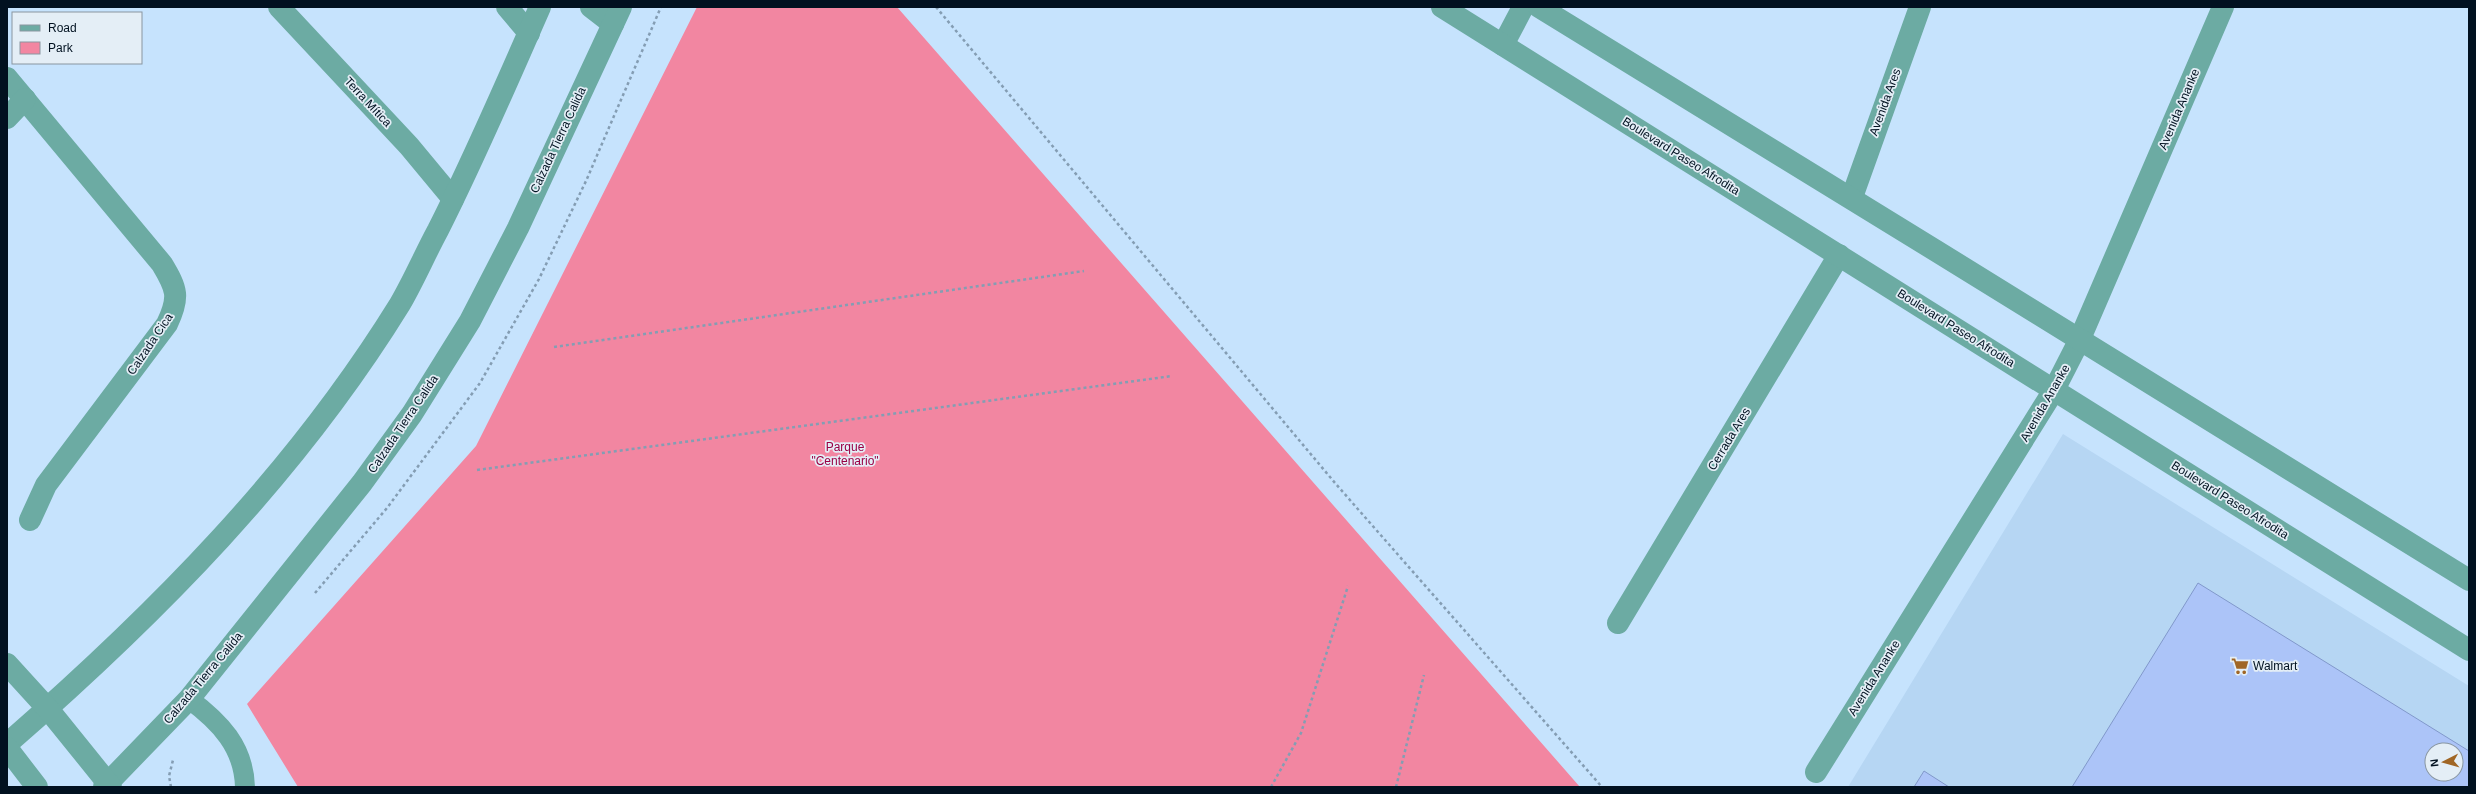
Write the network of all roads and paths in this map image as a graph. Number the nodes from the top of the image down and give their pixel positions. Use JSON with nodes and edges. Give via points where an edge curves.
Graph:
{"nodes":[{"id":1,"x":279,"y":7,"type":"edge"},
{"id":2,"x":507,"y":7,"type":"edge"},
{"id":3,"x":540,"y":7,"type":"edge"},
{"id":4,"x":592,"y":7,"type":"edge"},
{"id":5,"x":936,"y":7,"type":"edge"},
{"id":6,"x":1442,"y":7,"type":"edge"},
{"id":7,"x":1523,"y":7,"type":"edge"},
{"id":8,"x":1538,"y":7,"type":"edge"},
{"id":9,"x":1920,"y":7,"type":"edge"},
{"id":10,"x":2223,"y":7,"type":"edge"},
{"id":11,"x":617,"y":15,"type":"edge"},
{"id":12,"x":529,"y":33,"type":"junction"},
{"id":13,"x":1503,"y":46,"type":"junction"},
{"id":14,"x":7,"y":78,"type":"edge"},
{"id":15,"x":25,"y":99,"type":"junction"},
{"id":16,"x":7,"y":118,"type":"edge"},
{"id":17,"x":1852,"y":197,"type":"junction"},
{"id":18,"x":453,"y":199,"type":"junction"},
{"id":19,"x":1839,"y":255,"type":"junction"},
{"id":20,"x":1084,"y":271,"type":"dead end"},
{"id":21,"x":2079,"y":341,"type":"junction"},
{"id":22,"x":554,"y":347,"type":"dead end"},
{"id":23,"x":1172,"y":376,"type":"dead end"},
{"id":24,"x":2054,"y":390,"type":"junction"},
{"id":25,"x":478,"y":470,"type":"dead end"},
{"id":26,"x":30,"y":520,"type":"dead end"},
{"id":27,"x":2469,"y":580,"type":"edge"},
{"id":28,"x":1348,"y":586,"type":"dead end"},
{"id":29,"x":1618,"y":623,"type":"dead end"},
{"id":30,"x":2469,"y":650,"type":"edge"},
{"id":31,"x":7,"y":664,"type":"edge"},
{"id":32,"x":1424,"y":675,"type":"dead end"},
{"id":33,"x":189,"y":698,"type":"junction"},
{"id":34,"x":48,"y":709,"type":"junction"},
{"id":35,"x":7,"y":744,"type":"edge"},
{"id":36,"x":7,"y":748,"type":"edge"},
{"id":37,"x":1816,"y":772,"type":"dead end"},
{"id":38,"x":108,"y":786,"type":"edge"},
{"id":39,"x":37,"y":787,"type":"edge"},
{"id":40,"x":245,"y":787,"type":"edge"},
{"id":41,"x":1271,"y":787,"type":"edge"},
{"id":42,"x":1396,"y":787,"type":"edge"},
{"id":43,"x":1602,"y":787,"type":"edge"}],
"edges":[{"from":1,"to":18,"type":"street","name":"Terra Mítica","via":[[409,146]]},
{"from":2,"to":12,"type":"street"},
{"from":3,"to":12,"type":"street"},
{"from":4,"to":11,"type":"street"},
{"from":5,"to":43,"type":"path","via":[[1335,483]]},
{"from":6,"to":13,"type":"street","name":"Boulevard Paseo Afrodita"},
{"from":7,"to":13,"type":"street"},
{"from":8,"to":17,"type":"street"},
{"from":9,"to":17,"type":"street","name":"Avenida Ares"},
{"from":10,"to":21,"type":"street","name":"Avenida Ananke"},
{"from":11,"to":33,"type":"street","name":"Calzada Tierra Calida","via":[[518,228],[480,301],[412,414],[362,483]]},
{"from":12,"to":18,"type":"street"},
{"from":13,"to":19,"type":"street","name":"Boulevard Paseo Afrodita"},
{"from":14,"to":15,"type":"street","name":"Calzada Cica"},
{"from":15,"to":16,"type":"street"},
{"from":15,"to":26,"type":"street","name":"Calzada Cica","via":[[162,264],[172,280],[177,296],[167,324],[46,485]]},
{"from":17,"to":21,"type":"street"},
{"from":18,"to":34,"type":"street","via":[[401,302],[307,438],[219,542],[128,634]]},
{"from":19,"to":24,"type":"street","name":"Boulevard Paseo Afrodita"},
{"from":19,"to":29,"type":"street","name":"Cerrada Ares"},
{"from":20,"to":22,"type":"path"},
{"from":21,"to":24,"type":"street","name":"Avenida Ananke"},
{"from":21,"to":27,"type":"street"},
{"from":23,"to":25,"type":"path"},
{"from":24,"to":30,"type":"street","name":"Boulevard Paseo Afrodita"},
{"from":24,"to":37,"type":"street","name":"Avenida Ananke"},
{"from":28,"to":41,"type":"path","via":[[1301,733]]},
{"from":31,"to":34,"type":"street"},
{"from":32,"to":42,"type":"path"},
{"from":33,"to":38,"type":"street","name":"Calzada Tierra Calida"},
{"from":33,"to":40,"type":"lane","via":[[228,733],[238,750],[245,774]]},
{"from":34,"to":35,"type":"street"},
{"from":34,"to":38,"type":"street"},
{"from":36,"to":39,"type":"street"}]}
